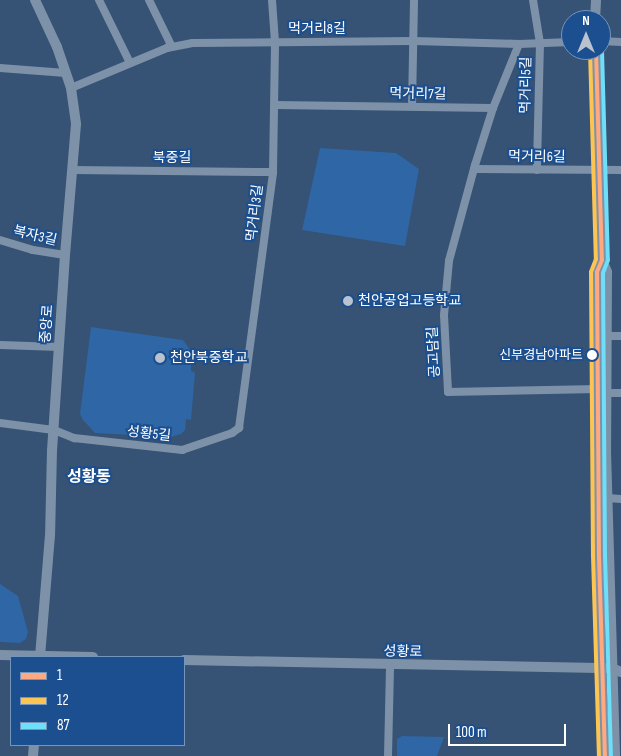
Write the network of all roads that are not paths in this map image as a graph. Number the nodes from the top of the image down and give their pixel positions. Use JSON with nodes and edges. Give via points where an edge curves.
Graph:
{"nodes":[{"id":1,"x":35,"y":0,"type":"edge"},
{"id":2,"x":99,"y":0,"type":"edge"},
{"id":3,"x":150,"y":0,"type":"edge"},
{"id":4,"x":272,"y":0,"type":"edge"},
{"id":5,"x":414,"y":0,"type":"edge"},
{"id":6,"x":533,"y":0,"type":"edge"},
{"id":7,"x":414,"y":41,"type":"junction"},
{"id":8,"x":275,"y":42,"type":"junction"},
{"id":9,"x":561,"y":43,"type":"edge"},
{"id":10,"x":519,"y":44,"type":"junction"},
{"id":11,"x":540,"y":44,"type":"junction"},
{"id":12,"x":172,"y":47,"type":"junction"},
{"id":13,"x":596,"y":60,"type":"edge"},
{"id":14,"x":130,"y":63,"type":"junction"},
{"id":15,"x":0,"y":68,"type":"edge"},
{"id":16,"x":66,"y":72,"type":"junction"},
{"id":17,"x":71,"y":88,"type":"junction"},
{"id":18,"x":275,"y":105,"type":"junction"},
{"id":19,"x":412,"y":106,"type":"junction"},
{"id":20,"x":493,"y":108,"type":"junction"},
{"id":21,"x":474,"y":168,"type":"junction"},
{"id":22,"x":72,"y":170,"type":"junction"},
{"id":23,"x":537,"y":170,"type":"junction"},
{"id":24,"x":621,"y":170,"type":"edge"},
{"id":25,"x":600,"y":171,"type":"junction"},
{"id":26,"x":273,"y":172,"type":"junction"},
{"id":27,"x":0,"y":240,"type":"edge"},
{"id":28,"x":65,"y":255,"type":"junction"},
{"id":29,"x":602,"y":336,"type":"junction"},
{"id":30,"x":621,"y":336,"type":"edge"},
{"id":31,"x":0,"y":345,"type":"edge"},
{"id":32,"x":59,"y":347,"type":"junction"},
{"id":33,"x":602,"y":391,"type":"junction"},
{"id":34,"x":621,"y":393,"type":"edge"},
{"id":35,"x":0,"y":423,"type":"edge"},
{"id":36,"x":239,"y":428,"type":"joint"},
{"id":37,"x":54,"y":430,"type":"junction"},
{"id":38,"x":607,"y":498,"type":"junction"},
{"id":39,"x":621,"y":500,"type":"edge"},
{"id":40,"x":0,"y":655,"type":"edge"},
{"id":41,"x":20,"y":656,"type":"edge"},
{"id":42,"x":40,"y":656,"type":"edge"},
{"id":43,"x":185,"y":660,"type":"edge"},
{"id":44,"x":390,"y":665,"type":"junction"},
{"id":45,"x":601,"y":669,"type":"junction"},
{"id":46,"x":616,"y":670,"type":"edge"},
{"id":47,"x":388,"y":756,"type":"edge"},
{"id":48,"x":605,"y":756,"type":"edge"},
{"id":49,"x":615,"y":756,"type":"edge"}],
"edges":[{"from":1,"to":16,"type":"street","name":"중앙로"},
{"from":2,"to":14,"type":"street"},
{"from":3,"to":12,"type":"street"},
{"from":4,"to":8,"type":"street","name":"먹거리3길"},
{"from":5,"to":7,"type":"street"},
{"from":6,"to":11,"type":"street","name":"먹거리5길"},
{"from":7,"to":8,"type":"street","name":"먹거리8길"},
{"from":7,"to":10,"type":"street","name":"먹거리8길"},
{"from":7,"to":19,"type":"street"},
{"from":8,"to":12,"type":"street","name":"먹거리8길","via":[[192,42]]},
{"from":8,"to":18,"type":"street","name":"먹거리3길"},
{"from":9,"to":11,"type":"street","name":"먹거리8길"},
{"from":10,"to":11,"type":"street","name":"먹거리8길"},
{"from":10,"to":20,"type":"street"},
{"from":11,"to":23,"type":"street","name":"먹거리5길"},
{"from":12,"to":14,"type":"street","name":"먹거리8길"},
{"from":13,"to":25,"type":"street"},
{"from":14,"to":17,"type":"street","name":"먹거리8길"},
{"from":15,"to":16,"type":"street"},
{"from":16,"to":17,"type":"street","name":"중앙로"},
{"from":17,"to":22,"type":"street","name":"중앙로","via":[[76,124]]},
{"from":18,"to":19,"type":"street","name":"먹거리7길"},
{"from":18,"to":26,"type":"street","name":"먹거리3길"},
{"from":19,"to":20,"type":"street","name":"먹거리7길"},
{"from":20,"to":21,"type":"street","name":"공고담길"},
{"from":21,"to":23,"type":"street","name":"먹거리6길"},
{"from":21,"to":33,"type":"street","name":"공고담길","via":[[449,261],[444,315],[448,392]]},
{"from":22,"to":26,"type":"street","name":"북중길"},
{"from":22,"to":28,"type":"street","name":"중앙로"},
{"from":23,"to":25,"type":"street","name":"먹거리6길"},
{"from":24,"to":25,"type":"street","name":"먹거리6길"},
{"from":25,"to":29,"type":"street","via":[[602,260],[606,272]]},
{"from":26,"to":36,"type":"street","name":"먹거리3길"},
{"from":27,"to":28,"type":"street","name":"복자3길"},
{"from":28,"to":32,"type":"street","name":"중앙로"},
{"from":29,"to":30,"type":"street"},
{"from":29,"to":33,"type":"street"},
{"from":31,"to":32,"type":"street"},
{"from":32,"to":37,"type":"street","name":"중앙로"},
{"from":33,"to":34,"type":"street"},
{"from":33,"to":38,"type":"street"},
{"from":33,"to":45,"type":"street"},
{"from":35,"to":37,"type":"street","name":"성황5길"},
{"from":36,"to":37,"type":"street","name":"성황5길","via":[[182,450],[74,438]]},
{"from":37,"to":42,"type":"street","name":"중앙로"},
{"from":38,"to":39,"type":"street"},
{"from":38,"to":46,"type":"street"},
{"from":40,"to":41,"type":"street"},
{"from":43,"to":44,"type":"street","name":"성황로"},
{"from":44,"to":45,"type":"street","name":"성황로"},
{"from":44,"to":47,"type":"street"},
{"from":45,"to":46,"type":"street","name":"성황로"},
{"from":45,"to":48,"type":"street"},
{"from":46,"to":49,"type":"street"}]}
